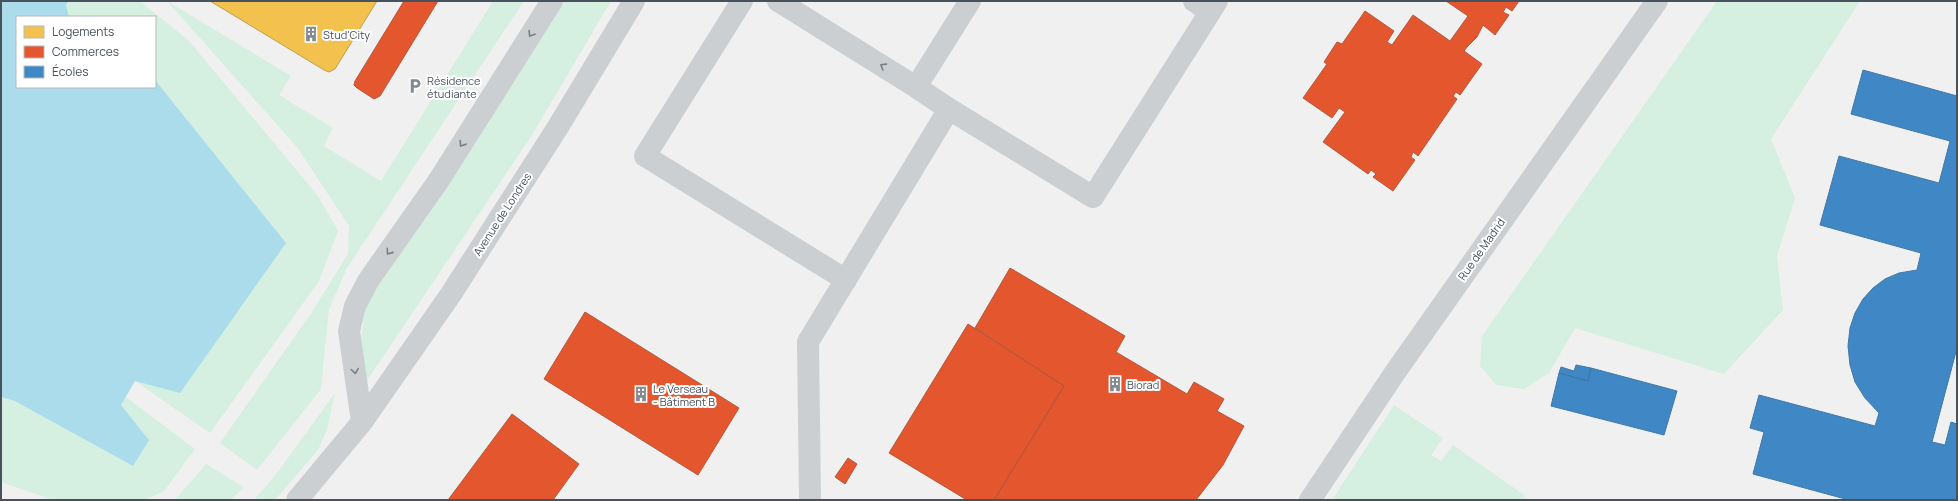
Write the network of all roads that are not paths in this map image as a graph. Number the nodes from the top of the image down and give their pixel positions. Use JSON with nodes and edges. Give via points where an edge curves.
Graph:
{"nodes":[{"id":1,"x":552,"y":1,"type":"edge"},
{"id":2,"x":634,"y":1,"type":"edge"},
{"id":3,"x":742,"y":1,"type":"edge"},
{"id":4,"x":778,"y":1,"type":"edge"},
{"id":5,"x":970,"y":1,"type":"edge"},
{"id":6,"x":1657,"y":1,"type":"edge"},
{"id":7,"x":1207,"y":5,"type":"edge"},
{"id":8,"x":916,"y":87,"type":"junction"},
{"id":9,"x":949,"y":109,"type":"junction"},
{"id":10,"x":846,"y":280,"type":"junction"},
{"id":11,"x":362,"y":422,"type":"junction"},
{"id":12,"x":297,"y":500,"type":"edge"},
{"id":13,"x":810,"y":500,"type":"edge"},
{"id":14,"x":1310,"y":500,"type":"edge"}],
"edges":[{"from":1,"to":11,"type":"street","one_way":true,"via":[[439,180],[368,281],[355,306],[349,331]]},
{"from":2,"to":11,"type":"street","name":"Avenue de Londres","via":[[451,294]]},
{"from":3,"to":10,"type":"street","via":[[645,156]]},
{"from":8,"to":4,"type":"street","one_way":true},
{"from":5,"to":8,"type":"street"},
{"from":6,"to":14,"type":"street","name":"Rue de Madrid","via":[[1398,368]]},
{"from":7,"to":9,"type":"street","via":[[1092,197]]},
{"from":8,"to":9,"type":"street"},
{"from":9,"to":10,"type":"street"},
{"from":10,"to":13,"type":"street","via":[[808,342]]},
{"from":11,"to":12,"type":"street","name":"Avenue de Londres"}]}
